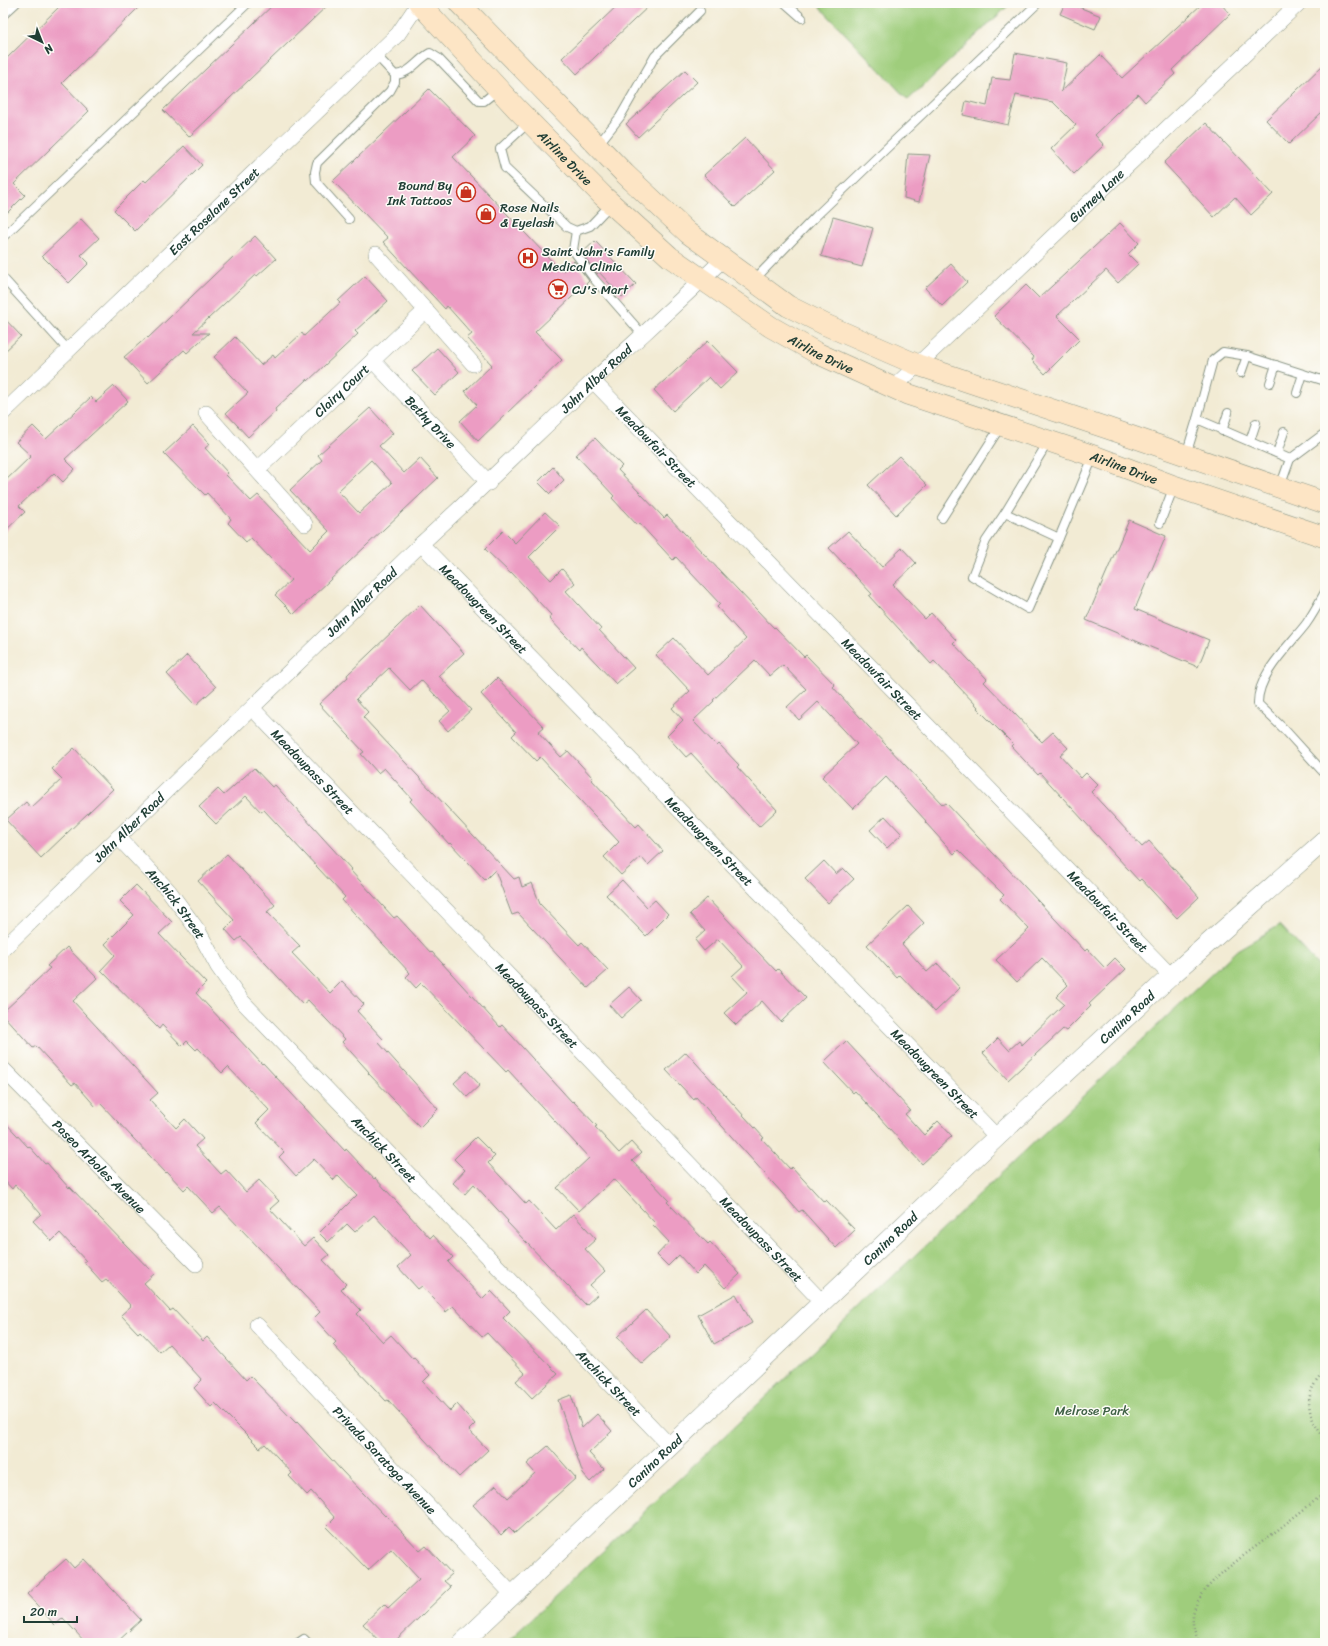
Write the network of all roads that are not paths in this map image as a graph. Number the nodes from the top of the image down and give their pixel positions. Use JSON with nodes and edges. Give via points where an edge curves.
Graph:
{"nodes":[{"id":1,"x":248,"y":3,"type":"edge"},
{"id":2,"x":419,"y":3,"type":"edge"},
{"id":3,"x":459,"y":3,"type":"edge"},
{"id":4,"x":785,"y":3,"type":"edge"},
{"id":5,"x":1038,"y":3,"type":"edge"},
{"id":6,"x":1299,"y":3,"type":"edge"},
{"id":7,"x":14,"y":4,"type":"edge"},
{"id":8,"x":700,"y":11,"type":"dead end"},
{"id":9,"x":3,"y":15,"type":"edge"},
{"id":10,"x":802,"y":18,"type":"dead end"},
{"id":11,"x":376,"y":55,"type":"junction"},
{"id":12,"x":395,"y":75,"type":"junction"},
{"id":13,"x":499,"y":89,"type":"junction"},
{"id":14,"x":529,"y":121,"type":"junction"},
{"id":15,"x":597,"y":146,"type":"junction"},
{"id":16,"x":612,"y":204,"type":"junction"},
{"id":17,"x":349,"y":219,"type":"dead end"},
{"id":18,"x":576,"y":231,"type":"junction"},
{"id":19,"x":3,"y":237,"type":"edge"},
{"id":20,"x":376,"y":254,"type":"dead end"},
{"id":21,"x":723,"y":259,"type":"junction"},
{"id":22,"x":3,"y":278,"type":"edge"},
{"id":23,"x":702,"y":280,"type":"junction"},
{"id":24,"x":753,"y":280,"type":"junction"},
{"id":25,"x":426,"y":310,"type":"junction"},
{"id":26,"x":643,"y":335,"type":"junction"},
{"id":27,"x":69,"y":351,"type":"junction"},
{"id":28,"x":1247,"y":356,"type":"junction"},
{"id":29,"x":373,"y":361,"type":"junction"},
{"id":30,"x":473,"y":364,"type":"dead end"},
{"id":31,"x":918,"y":365,"type":"junction"},
{"id":32,"x":1276,"y":365,"type":"junction"},
{"id":33,"x":1241,"y":373,"type":"dead end"},
{"id":34,"x":1303,"y":374,"type":"junction"},
{"id":35,"x":593,"y":381,"type":"junction"},
{"id":36,"x":1325,"y":381,"type":"edge"},
{"id":37,"x":1270,"y":383,"type":"dead end"},
{"id":38,"x":893,"y":388,"type":"junction"},
{"id":39,"x":1297,"y":393,"type":"dead end"},
{"id":40,"x":1228,"y":412,"type":"dead end"},
{"id":41,"x":3,"y":413,"type":"edge"},
{"id":42,"x":206,"y":413,"type":"dead end"},
{"id":43,"x":1197,"y":419,"type":"junction"},
{"id":44,"x":1256,"y":423,"type":"dead end"},
{"id":45,"x":1001,"y":426,"type":"junction"},
{"id":46,"x":1222,"y":431,"type":"junction"},
{"id":47,"x":1284,"y":432,"type":"dead end"},
{"id":48,"x":1325,"y":432,"type":"edge"},
{"id":49,"x":1250,"y":441,"type":"junction"},
{"id":50,"x":1049,"y":442,"type":"junction"},
{"id":51,"x":1277,"y":453,"type":"junction"},
{"id":52,"x":1186,"y":455,"type":"junction"},
{"id":53,"x":1094,"y":456,"type":"junction"},
{"id":54,"x":1290,"y":459,"type":"junction"},
{"id":55,"x":257,"y":470,"type":"junction"},
{"id":56,"x":488,"y":482,"type":"junction"},
{"id":57,"x":1174,"y":486,"type":"junction"},
{"id":58,"x":1280,"y":487,"type":"junction"},
{"id":59,"x":1325,"y":503,"type":"edge"},
{"id":60,"x":1005,"y":513,"type":"junction"},
{"id":61,"x":942,"y":518,"type":"dead end"},
{"id":62,"x":305,"y":524,"type":"dead end"},
{"id":63,"x":1160,"y":524,"type":"dead end"},
{"id":64,"x":1325,"y":537,"type":"edge"},
{"id":65,"x":1058,"y":538,"type":"junction"},
{"id":66,"x":421,"y":544,"type":"junction"},
{"id":67,"x":1325,"y":592,"type":"edge"},
{"id":68,"x":252,"y":708,"type":"junction"},
{"id":69,"x":1325,"y":774,"type":"edge"},
{"id":70,"x":118,"y":837,"type":"junction"},
{"id":71,"x":1325,"y":840,"type":"edge"},
{"id":72,"x":3,"y":949,"type":"edge"},
{"id":73,"x":1171,"y":976,"type":"junction"},
{"id":74,"x":3,"y":1069,"type":"edge"},
{"id":75,"x":997,"y":1137,"type":"junction"},
{"id":76,"x":196,"y":1264,"type":"dead end"},
{"id":77,"x":823,"y":1303,"type":"junction"},
{"id":78,"x":257,"y":1325,"type":"dead end"},
{"id":79,"x":670,"y":1446,"type":"junction"},
{"id":80,"x":513,"y":1595,"type":"junction"},
{"id":81,"x":298,"y":1643,"type":"edge"},
{"id":82,"x":308,"y":1643,"type":"edge"},
{"id":83,"x":462,"y":1643,"type":"edge"}],
"edges":[{"from":1,"to":19,"type":"lane"},
{"from":2,"to":11,"type":"street","name":"East Roselane Street","via":[[398,34]]},
{"from":2,"to":13,"type":"main road","name":"Airline Drive"},
{"from":3,"to":15,"type":"main road"},
{"from":4,"to":10,"type":"lane"},
{"from":5,"to":24,"type":"lane"},
{"from":6,"to":31,"type":"street","name":"Gurney Lane"},
{"from":7,"to":9,"type":"lane"},
{"from":8,"to":15,"type":"lane","via":[[655,56],[620,117]]},
{"from":11,"to":12,"type":"lane"},
{"from":11,"to":27,"type":"street","name":"East Roselane Street"},
{"from":12,"to":13,"type":"lane","via":[[404,74],[430,53],[438,58],[479,101],[484,101]]},
{"from":12,"to":17,"type":"lane","via":[[390,91],[317,163],[316,182]]},
{"from":13,"to":14,"type":"main road","name":"Airline Drive"},
{"from":14,"to":16,"type":"main road","name":"Airline Drive"},
{"from":14,"to":18,"type":"lane","via":[[500,149],[505,168],[567,227]]},
{"from":15,"to":21,"type":"main road","via":[[688,233]]},
{"from":16,"to":18,"type":"lane","via":[[590,226]]},
{"from":16,"to":23,"type":"main road","name":"Airline Drive","via":[[670,257]]},
{"from":18,"to":26,"type":"lane","via":[[573,250],[594,280]]},
{"from":20,"to":25,"type":"street"},
{"from":21,"to":23,"type":"street","name":"John Alber Road"},
{"from":21,"to":24,"type":"main road"},
{"from":22,"to":27,"type":"lane"},
{"from":23,"to":26,"type":"street","name":"John Alber Road"},
{"from":23,"to":38,"type":"main road","name":"Airline Drive","via":[[797,342]]},
{"from":24,"to":31,"type":"main road","via":[[788,306]]},
{"from":25,"to":29,"type":"street","name":"Clairy Court"},
{"from":25,"to":30,"type":"street"},
{"from":26,"to":35,"type":"street","name":"John Alber Road"},
{"from":27,"to":41,"type":"street","name":"East Roselane Street"},
{"from":28,"to":32,"type":"lane"},
{"from":28,"to":33,"type":"lane"},
{"from":28,"to":43,"type":"lane","via":[[1223,352],[1213,360]]},
{"from":29,"to":55,"type":"street","name":"Clairy Court"},
{"from":29,"to":56,"type":"street","name":"Bethy Drive"},
{"from":31,"to":38,"type":"street","name":"Gurney Lane"},
{"from":31,"to":52,"type":"main road"},
{"from":32,"to":34,"type":"lane"},
{"from":32,"to":37,"type":"lane"},
{"from":34,"to":36,"type":"lane"},
{"from":34,"to":39,"type":"lane"},
{"from":35,"to":56,"type":"street","name":"John Alber Road"},
{"from":35,"to":73,"type":"street","name":"Meadowfair Street"},
{"from":38,"to":45,"type":"main road","name":"Airline Drive"},
{"from":40,"to":46,"type":"lane"},
{"from":42,"to":55,"type":"street"},
{"from":43,"to":46,"type":"lane"},
{"from":43,"to":52,"type":"lane"},
{"from":44,"to":49,"type":"lane"},
{"from":45,"to":50,"type":"main road","name":"Airline Drive"},
{"from":45,"to":61,"type":"lane"},
{"from":46,"to":49,"type":"lane"},
{"from":47,"to":51,"type":"lane"},
{"from":48,"to":54,"type":"lane"},
{"from":49,"to":51,"type":"lane"},
{"from":50,"to":53,"type":"main road","name":"Airline Drive"},
{"from":50,"to":60,"type":"lane"},
{"from":51,"to":54,"type":"lane"},
{"from":52,"to":57,"type":"main road"},
{"from":52,"to":58,"type":"main road"},
{"from":53,"to":57,"type":"main road","name":"Airline Drive"},
{"from":53,"to":65,"type":"lane"},
{"from":54,"to":58,"type":"lane"},
{"from":55,"to":62,"type":"street"},
{"from":56,"to":66,"type":"street","name":"John Alber Road"},
{"from":57,"to":63,"type":"lane"},
{"from":57,"to":64,"type":"main road","name":"Airline Drive"},
{"from":58,"to":59,"type":"main road"},
{"from":60,"to":65,"type":"lane"},
{"from":60,"to":65,"type":"lane","via":[[986,541],[972,576],[1028,609]]},
{"from":66,"to":68,"type":"street","name":"John Alber Road"},
{"from":66,"to":75,"type":"street","name":"Meadowgreen Street"},
{"from":67,"to":69,"type":"lane","via":[[1306,623],[1264,679],[1258,697],[1258,704]]},
{"from":68,"to":70,"type":"street","name":"John Alber Road"},
{"from":68,"to":77,"type":"street","name":"Meadowpass Street"},
{"from":70,"to":72,"type":"street","name":"John Alber Road"},
{"from":70,"to":79,"type":"street","name":"Anchick Street","via":[[169,891],[199,932],[218,967],[242,1001]]},
{"from":71,"to":73,"type":"street","name":"Canino Road"},
{"from":73,"to":75,"type":"street","name":"Canino Road"},
{"from":74,"to":76,"type":"street","name":"Paseo Arboles Avenue"},
{"from":75,"to":77,"type":"street","name":"Canino Road"},
{"from":77,"to":79,"type":"street","name":"Canino Road"},
{"from":78,"to":80,"type":"street","name":"Privada Saratoga Avenue"},
{"from":79,"to":80,"type":"street","name":"Canino Road"},
{"from":80,"to":83,"type":"street","name":"Canino Road"},
{"from":81,"to":82,"type":"lane","via":[[304,1639]]}]}
